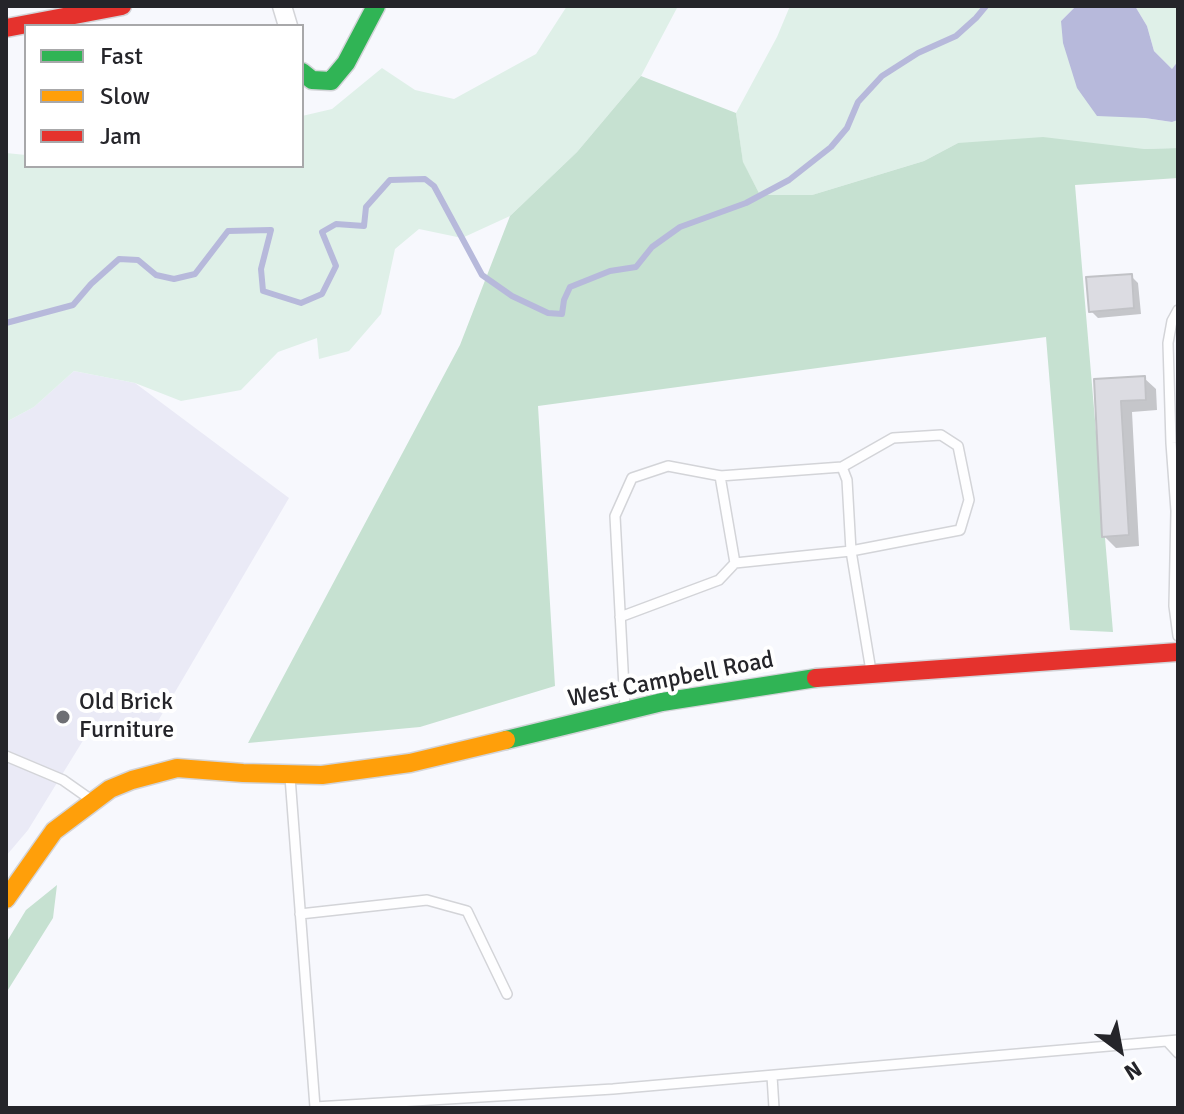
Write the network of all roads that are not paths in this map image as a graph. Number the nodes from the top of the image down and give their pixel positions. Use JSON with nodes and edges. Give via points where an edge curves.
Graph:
{"nodes":[{"id":1,"x":122,"y":6,"type":"edge"},
{"id":2,"x":376,"y":6,"type":"edge"},
{"id":3,"x":93,"y":9,"type":"edge"},
{"id":4,"x":24,"y":24,"type":"edge"},
{"id":5,"x":304,"y":74,"type":"edge"},
{"id":6,"x":1178,"y":310,"type":"edge"},
{"id":7,"x":842,"y":467,"type":"junction"},
{"id":8,"x":1175,"y":471,"type":"edge"},
{"id":9,"x":721,"y":476,"type":"junction"},
{"id":10,"x":851,"y":551,"type":"junction"},
{"id":11,"x":735,"y":563,"type":"junction"},
{"id":12,"x":620,"y":617,"type":"junction"},
{"id":13,"x":1178,"y":636,"type":"edge"},
{"id":14,"x":1178,"y":652,"type":"edge"},
{"id":15,"x":871,"y":674,"type":"junction"},
{"id":16,"x":626,"y":710,"type":"junction"},
{"id":17,"x":6,"y":756,"type":"edge"},
{"id":18,"x":290,"y":774,"type":"junction"},
{"id":19,"x":93,"y":801,"type":"junction"},
{"id":20,"x":7,"y":896,"type":"edge"},
{"id":21,"x":300,"y":914,"type":"junction"},
{"id":22,"x":507,"y":994,"type":"dead end"},
{"id":23,"x":1173,"y":1040,"type":"edge"},
{"id":24,"x":1178,"y":1053,"type":"edge"},
{"id":25,"x":772,"y":1076,"type":"junction"},
{"id":26,"x":427,"y":1104,"type":"edge"},
{"id":27,"x":454,"y":1104,"type":"edge"},
{"id":28,"x":774,"y":1108,"type":"edge"}],
"edges":[{"from":1,"to":3,"type":"street"},
{"from":2,"to":5,"type":"street","via":[[331,81],[312,80]]},
{"from":3,"to":4,"type":"street"},
{"from":6,"to":8,"type":"lane","via":[[1168,343]]},
{"from":7,"to":9,"type":"lane"},
{"from":7,"to":10,"type":"lane"},
{"from":7,"to":10,"type":"lane","via":[[893,438],[941,435],[958,446],[969,500],[960,530]]},
{"from":8,"to":13,"type":"lane"},
{"from":9,"to":11,"type":"lane"},
{"from":9,"to":12,"type":"lane","via":[[668,466],[632,478],[615,516]]},
{"from":10,"to":11,"type":"lane"},
{"from":10,"to":15,"type":"lane"},
{"from":11,"to":12,"type":"lane","via":[[719,580]]},
{"from":12,"to":16,"type":"lane"},
{"from":14,"to":15,"type":"street","name":"West Campbell Road"},
{"from":15,"to":16,"type":"street","name":"West Campbell Road"},
{"from":16,"to":18,"type":"street","name":"West Campbell Road","via":[[410,763]]},
{"from":17,"to":19,"type":"lane","via":[[63,780]]},
{"from":18,"to":19,"type":"street","name":"West Campbell Road","via":[[177,768],[132,780]]},
{"from":18,"to":21,"type":"lane"},
{"from":19,"to":20,"type":"street","name":"West Campbell Road","via":[[54,831]]},
{"from":21,"to":22,"type":"lane","via":[[427,900],[467,911]]},
{"from":21,"to":26,"type":"lane","via":[[315,1107]]},
{"from":23,"to":24,"type":"lane"},
{"from":23,"to":25,"type":"lane"},
{"from":25,"to":27,"type":"lane"},
{"from":25,"to":28,"type":"lane"},
{"from":26,"to":27,"type":"lane"}]}
